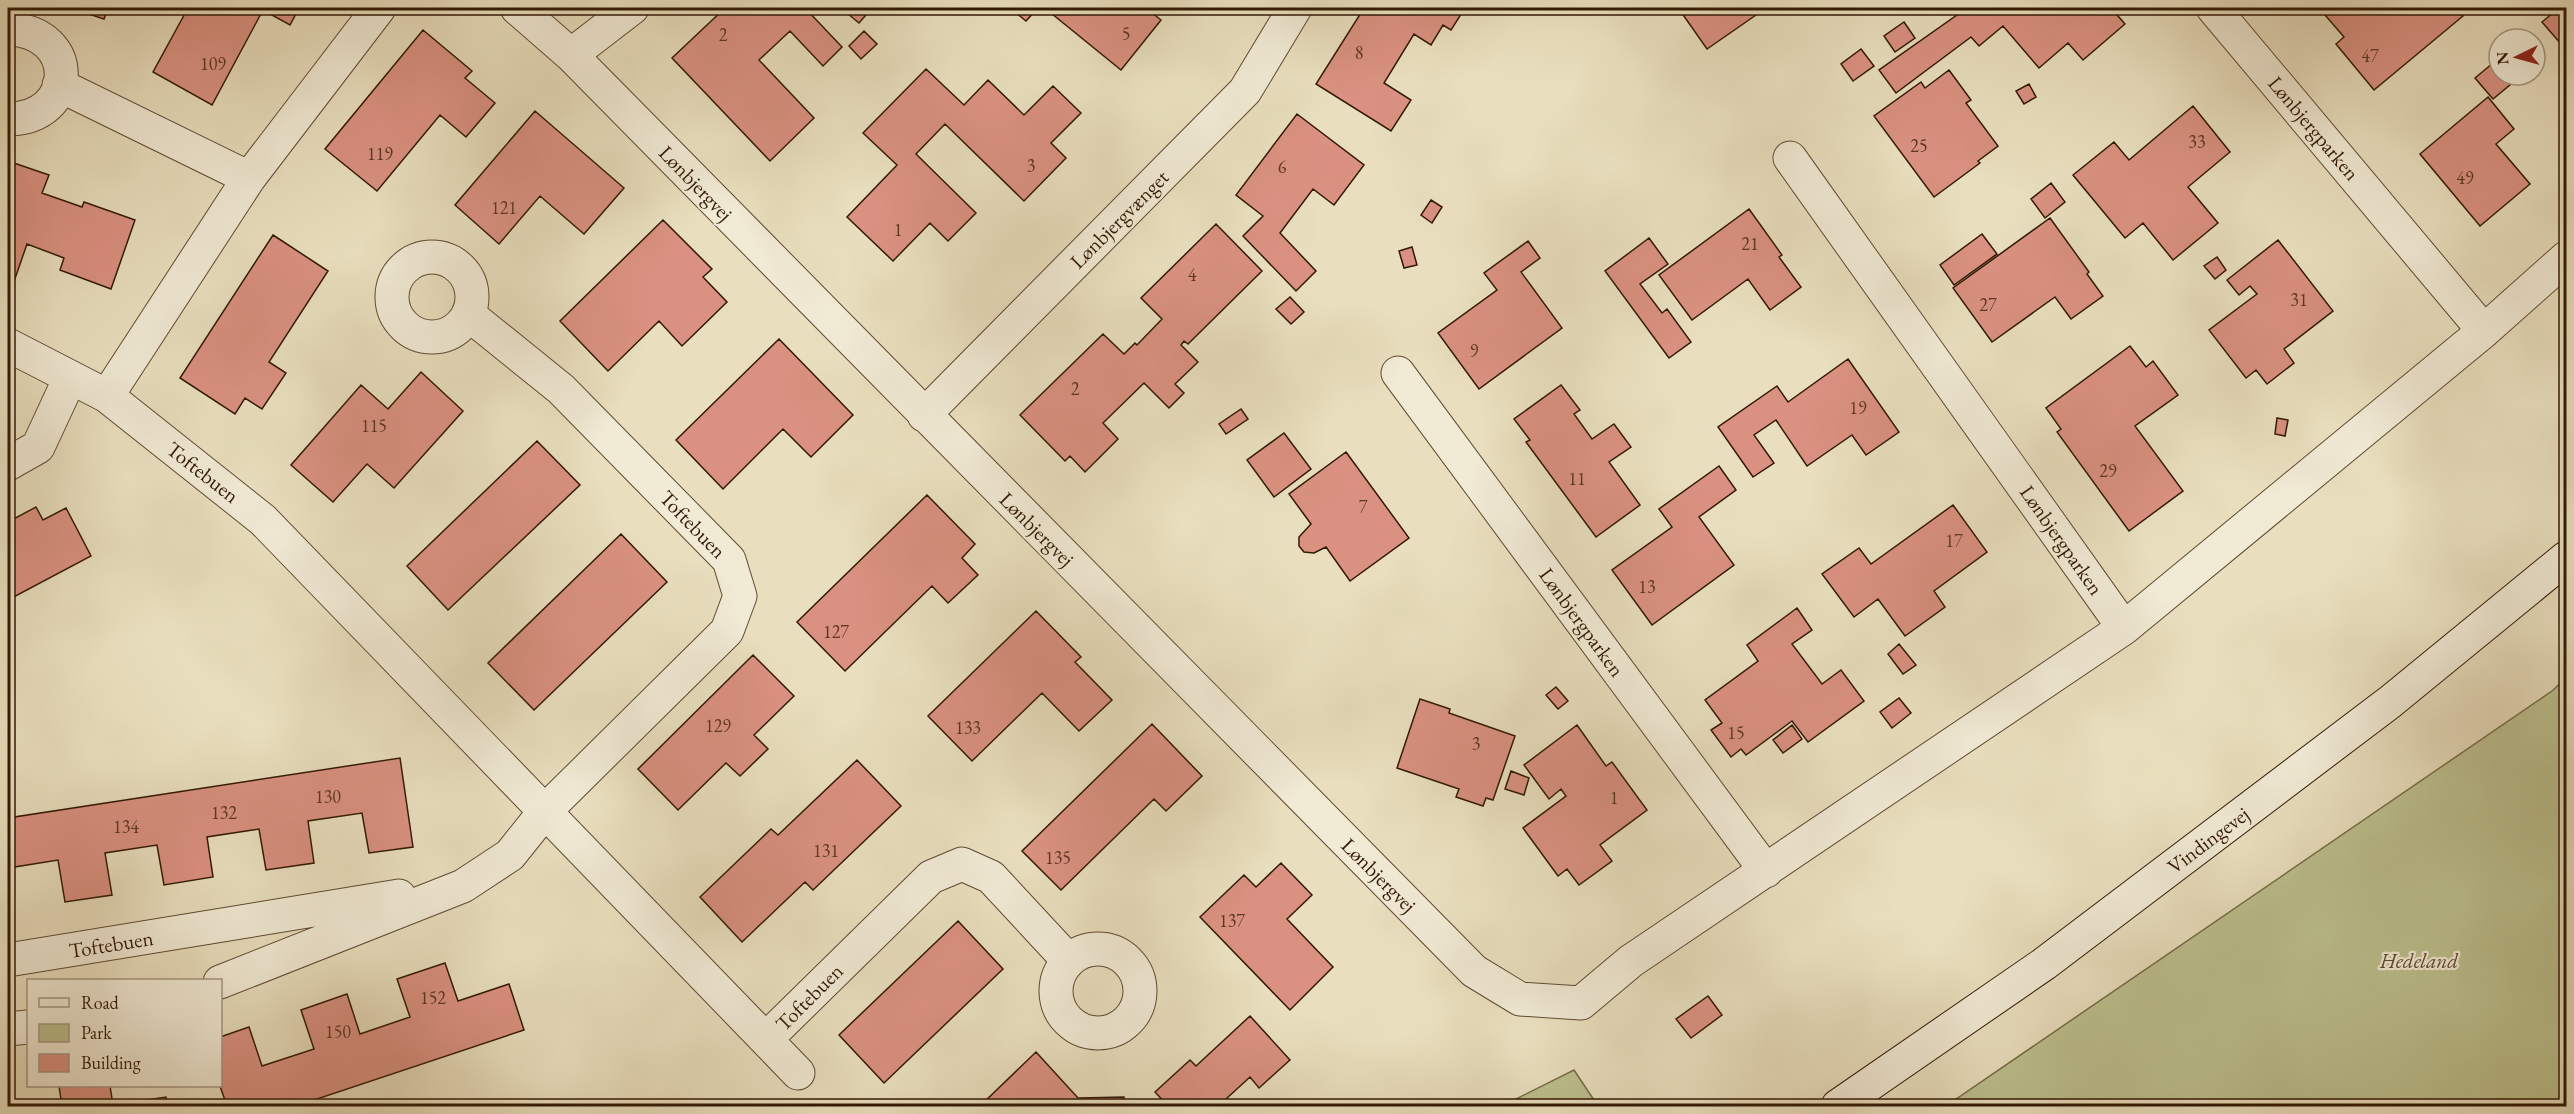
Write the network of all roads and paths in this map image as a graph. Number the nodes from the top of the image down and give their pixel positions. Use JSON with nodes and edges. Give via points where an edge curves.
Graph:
{"nodes":[{"id":1,"x":379,"y":8,"type":"edge"},
{"id":2,"x":517,"y":8,"type":"edge"},
{"id":3,"x":633,"y":8,"type":"edge"},
{"id":4,"x":1294,"y":8,"type":"edge"},
{"id":5,"x":2213,"y":8,"type":"edge"},
{"id":6,"x":8,"y":29,"type":"edge"},
{"id":7,"x":572,"y":55,"type":"junction"},
{"id":8,"x":59,"y":85,"type":"junction"},
{"id":9,"x":8,"y":119,"type":"edge"},
{"id":10,"x":1790,"y":158,"type":"dead end"},
{"id":11,"x":249,"y":178,"type":"junction"},
{"id":12,"x":2566,"y":258,"type":"edge"},
{"id":13,"x":468,"y":314,"type":"dead end"},
{"id":14,"x":2484,"y":331,"type":"junction"},
{"id":15,"x":8,"y":345,"type":"edge"},
{"id":16,"x":1398,"y":373,"type":"dead end"},
{"id":17,"x":70,"y":378,"type":"junction"},
{"id":18,"x":107,"y":396,"type":"junction"},
{"id":19,"x":924,"y":415,"type":"junction"},
{"id":20,"x":8,"y":464,"type":"edge"},
{"id":21,"x":2566,"y":558,"type":"edge"},
{"id":22,"x":2124,"y":628,"type":"junction"},
{"id":23,"x":546,"y":810,"type":"junction"},
{"id":24,"x":1766,"y":871,"type":"junction"},
{"id":25,"x":463,"y":886,"type":"junction"},
{"id":26,"x":8,"y":960,"type":"edge"},
{"id":27,"x":1068,"y":960,"type":"dead end"},
{"id":28,"x":222,"y":981,"type":"edge"},
{"id":29,"x":27,"y":1026,"type":"edge"},
{"id":30,"x":8,"y":1029,"type":"edge"},
{"id":31,"x":766,"y":1039,"type":"junction"},
{"id":32,"x":798,"y":1073,"type":"dead end"},
{"id":33,"x":1838,"y":1107,"type":"edge"}],
"edges":[{"from":1,"to":11,"type":"street"},
{"from":2,"to":7,"type":"street","name":"Lønbjergvej"},
{"from":3,"to":7,"type":"street"},
{"from":4,"to":19,"type":"street","name":"Lønbjergvænget","via":[[1245,91]]},
{"from":5,"to":14,"type":"street","name":"Lønbjergparken"},
{"from":6,"to":8,"type":"street","via":[[25,29],[42,36],[61,66]]},
{"from":7,"to":19,"type":"street","name":"Lønbjergvej"},
{"from":8,"to":9,"type":"street","via":[[53,100],[40,112],[24,119]]},
{"from":8,"to":11,"type":"street"},
{"from":10,"to":22,"type":"street","name":"Lønbjergparken"},
{"from":11,"to":18,"type":"street"},
{"from":12,"to":14,"type":"street"},
{"from":13,"to":23,"type":"street","name":"Toftebuen","via":[[561,389],[729,560],[740,596],[727,631]]},
{"from":14,"to":22,"type":"street"},
{"from":15,"to":17,"type":"street","name":"Toftebuen"},
{"from":16,"to":24,"type":"street","name":"Lønbjergparken"},
{"from":17,"to":18,"type":"street","name":"Toftebuen"},
{"from":17,"to":20,"type":"street","via":[[38,447]]},
{"from":18,"to":23,"type":"street","name":"Toftebuen","via":[[262,519]]},
{"from":19,"to":24,"type":"street","name":"Lønbjergvej","via":[[1474,971],[1520,999],[1581,1003],[1631,961]]},
{"from":21,"to":33,"type":"street","name":"Vindingevej","via":[[2390,702],[2053,957]]},
{"from":22,"to":24,"type":"street"},
{"from":23,"to":25,"type":"street","name":"Toftebuen","via":[[510,855]]},
{"from":23,"to":31,"type":"street","name":"Toftebuen"},
{"from":25,"to":26,"type":"street","name":"Toftebuen"},
{"from":25,"to":28,"type":"street","name":"Toftebuen"},
{"from":27,"to":31,"type":"street","name":"Toftebuen","via":[[991,878],[962,864],[931,877]]},
{"from":29,"to":30,"type":"street"},
{"from":31,"to":32,"type":"street","name":"Toftebuen"}]}
